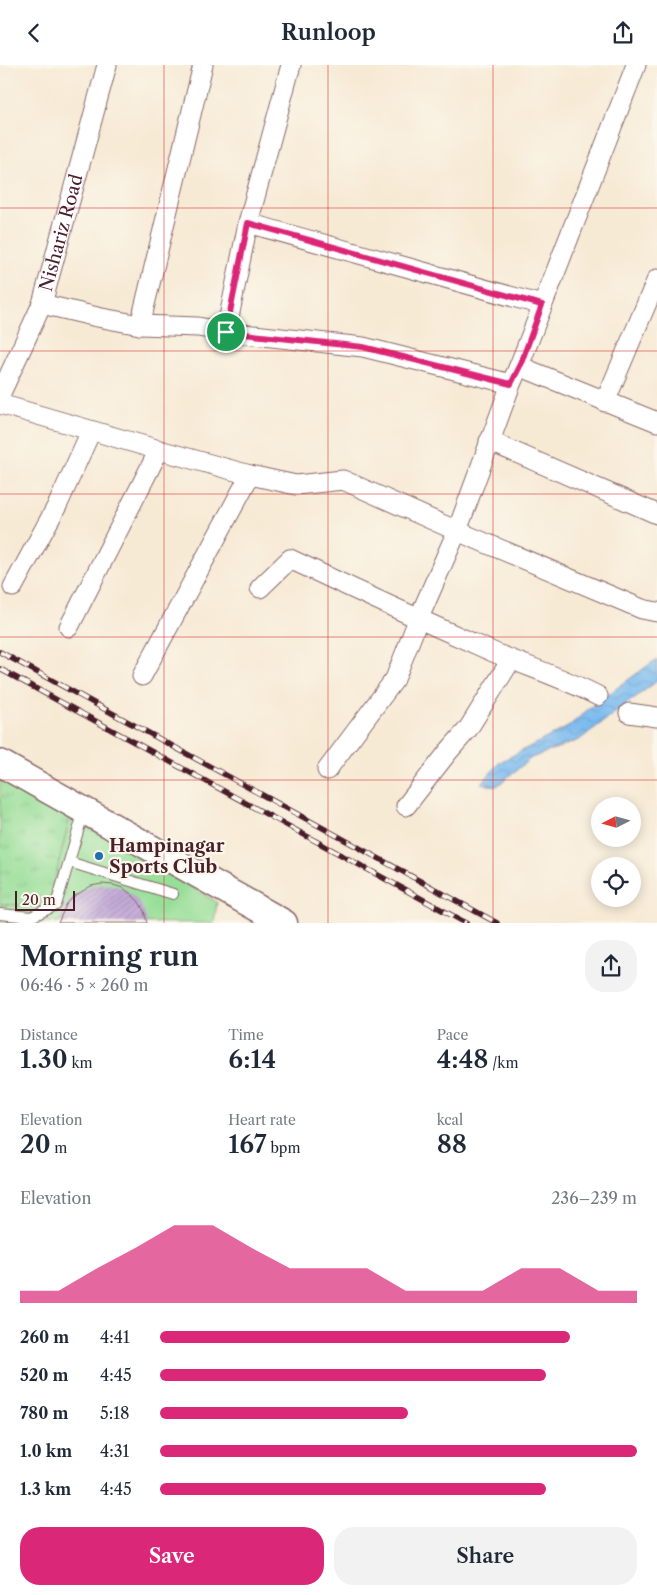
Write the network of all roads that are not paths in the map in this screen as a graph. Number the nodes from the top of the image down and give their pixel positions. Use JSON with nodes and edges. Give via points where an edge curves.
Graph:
{"nodes":[{"id":1,"x":108,"y":65,"type":"edge"},
{"id":2,"x":203,"y":65,"type":"edge"},
{"id":3,"x":292,"y":65,"type":"edge"},
{"id":4,"x":636,"y":65,"type":"edge"},
{"id":5,"x":248,"y":223,"type":"junction"},
{"id":6,"x":657,"y":279,"type":"edge"},
{"id":7,"x":42,"y":304,"type":"junction"},
{"id":8,"x":542,"y":305,"type":"junction"},
{"id":9,"x":140,"y":325,"type":"junction"},
{"id":10,"x":226,"y":332,"type":"junction"},
{"id":11,"x":520,"y":366,"type":"junction"},
{"id":12,"x":511,"y":384,"type":"junction"},
{"id":13,"x":0,"y":395,"type":"edge"},
{"id":14,"x":606,"y":401,"type":"junction"},
{"id":15,"x":0,"y":404,"type":"edge"},
{"id":16,"x":657,"y":422,"type":"edge"},
{"id":17,"x":91,"y":431,"type":"junction"},
{"id":18,"x":489,"y":441,"type":"junction"},
{"id":19,"x":159,"y":451,"type":"junction"},
{"id":20,"x":250,"y":475,"type":"junction"},
{"id":21,"x":657,"y":514,"type":"edge"},
{"id":22,"x":457,"y":531,"type":"junction"},
{"id":23,"x":13,"y":587,"type":"dead end"},
{"id":24,"x":260,"y":588,"type":"dead end"},
{"id":25,"x":657,"y":612,"type":"edge"},
{"id":26,"x":418,"y":620,"type":"junction"},
{"id":27,"x":69,"y":627,"type":"dead end"},
{"id":28,"x":511,"y":660,"type":"junction"},
{"id":29,"x":142,"y":676,"type":"dead end"},
{"id":30,"x":598,"y":696,"type":"dead end"},
{"id":31,"x":629,"y":713,"type":"dead end"},
{"id":32,"x":657,"y":717,"type":"edge"},
{"id":33,"x":0,"y":763,"type":"edge"},
{"id":34,"x":327,"y":770,"type":"dead end"},
{"id":35,"x":406,"y":806,"type":"dead end"},
{"id":36,"x":84,"y":810,"type":"junction"},
{"id":37,"x":69,"y":862,"type":"junction"},
{"id":38,"x":173,"y":894,"type":"dead end"},
{"id":39,"x":0,"y":914,"type":"edge"},
{"id":40,"x":284,"y":923,"type":"edge"}],
"edges":[{"from":1,"to":7,"type":"street","name":"Nishariz Road"},
{"from":2,"to":9,"type":"street"},
{"from":3,"to":5,"type":"street"},
{"from":4,"to":8,"type":"street"},
{"from":5,"to":8,"type":"street"},
{"from":5,"to":10,"type":"street"},
{"from":6,"to":14,"type":"street"},
{"from":7,"to":9,"type":"street"},
{"from":7,"to":13,"type":"street","name":"Nishariz Road"},
{"from":8,"to":11,"type":"street"},
{"from":9,"to":10,"type":"street","via":[[198,327]]},
{"from":10,"to":12,"type":"street","via":[[363,347]]},
{"from":11,"to":12,"type":"street"},
{"from":11,"to":14,"type":"street"},
{"from":12,"to":18,"type":"street"},
{"from":14,"to":16,"type":"street"},
{"from":15,"to":17,"type":"street"},
{"from":17,"to":19,"type":"street"},
{"from":17,"to":23,"type":"street","via":[[58,504]]},
{"from":18,"to":21,"type":"street"},
{"from":18,"to":22,"type":"street"},
{"from":19,"to":20,"type":"street"},
{"from":19,"to":27,"type":"street"},
{"from":20,"to":22,"type":"street","via":[[296,485],[343,480]]},
{"from":20,"to":29,"type":"street"},
{"from":22,"to":25,"type":"street","via":[[642,609]]},
{"from":22,"to":26,"type":"street"},
{"from":24,"to":26,"type":"street","via":[[290,559]]},
{"from":26,"to":28,"type":"street"},
{"from":26,"to":34,"type":"street","via":[[395,679]]},
{"from":28,"to":30,"type":"street","via":[[574,683]]},
{"from":28,"to":35,"type":"street","via":[[468,729]]},
{"from":31,"to":32,"type":"street"},
{"from":33,"to":36,"type":"street"},
{"from":36,"to":37,"type":"lane"},
{"from":36,"to":40,"type":"street"},
{"from":37,"to":38,"type":"lane"},
{"from":37,"to":39,"type":"lane","via":[[56,905],[31,917]]}]}
